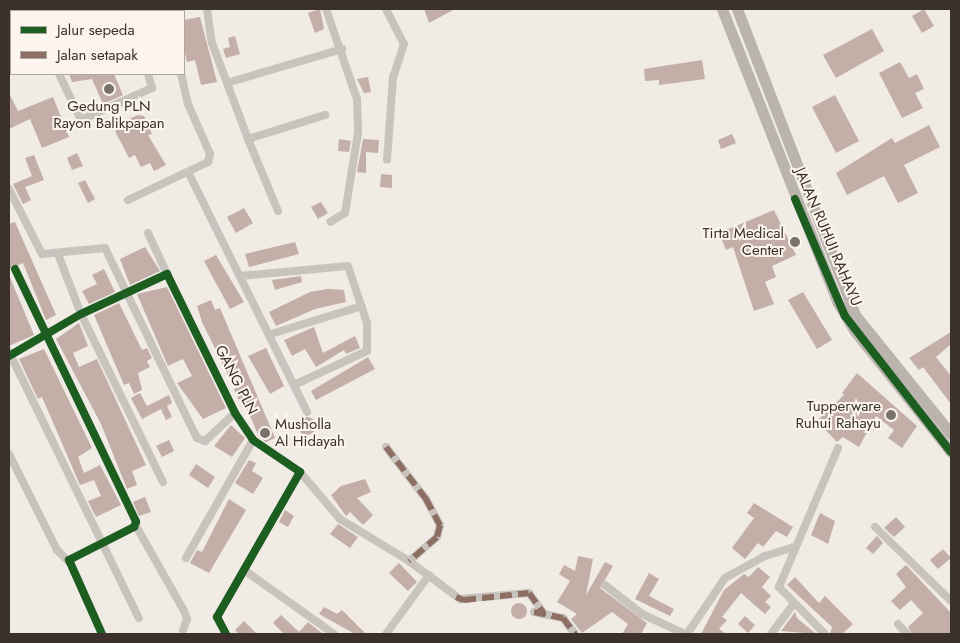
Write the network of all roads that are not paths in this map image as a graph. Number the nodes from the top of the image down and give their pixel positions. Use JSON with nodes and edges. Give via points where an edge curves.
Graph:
{"nodes":[{"id":1,"x":207,"y":9,"type":"edge"},
{"id":2,"x":326,"y":9,"type":"edge"},
{"id":3,"x":386,"y":9,"type":"edge"},
{"id":4,"x":722,"y":9,"type":"edge"},
{"id":5,"x":737,"y":9,"type":"edge"},
{"id":6,"x":342,"y":49,"type":"junction"},
{"id":7,"x":59,"y":75,"type":"edge"},
{"id":8,"x":148,"y":75,"type":"edge"},
{"id":9,"x":181,"y":75,"type":"edge"},
{"id":10,"x":230,"y":82,"type":"junction"},
{"id":11,"x":325,"y":115,"type":"dead end"},
{"id":12,"x":248,"y":139,"type":"junction"},
{"id":13,"x":387,"y":160,"type":"dead end"},
{"id":14,"x":188,"y":172,"type":"junction"},
{"id":15,"x":802,"y":180,"type":"junction"},
{"id":16,"x":789,"y":185,"type":"junction"},
{"id":17,"x":9,"y":189,"type":"edge"},
{"id":18,"x":128,"y":200,"type":"dead end"},
{"id":19,"x":278,"y":211,"type":"dead end"},
{"id":20,"x":330,"y":222,"type":"dead end"},
{"id":21,"x":148,"y":233,"type":"dead end"},
{"id":22,"x":58,"y":254,"type":"junction"},
{"id":23,"x":15,"y":269,"type":"dead end"},
{"id":24,"x":167,"y":274,"type":"junction"},
{"id":25,"x":240,"y":276,"type":"junction"},
{"id":26,"x":124,"y":295,"type":"junction"},
{"id":27,"x":362,"y":306,"type":"junction"},
{"id":28,"x":81,"y":314,"type":"junction"},
{"id":29,"x":271,"y":334,"type":"junction"},
{"id":30,"x":45,"y":338,"type":"junction"},
{"id":31,"x":9,"y":354,"type":"edge"},
{"id":32,"x":294,"y":385,"type":"junction"},
{"id":33,"x":307,"y":412,"type":"dead end"},
{"id":34,"x":235,"y":413,"type":"junction"},
{"id":35,"x":951,"y":434,"type":"edge"},
{"id":36,"x":253,"y":440,"type":"junction"},
{"id":37,"x":386,"y":447,"type":"dead end"},
{"id":38,"x":838,"y":448,"type":"dead end"},
{"id":39,"x":951,"y":452,"type":"edge"},
{"id":40,"x":9,"y":454,"type":"edge"},
{"id":41,"x":300,"y":472,"type":"junction"},
{"id":42,"x":163,"y":482,"type":"dead end"},
{"id":43,"x":136,"y":526,"type":"junction"},
{"id":44,"x":875,"y":527,"type":"dead end"},
{"id":45,"x":100,"y":542,"type":"junction"},
{"id":46,"x":795,"y":547,"type":"junction"},
{"id":47,"x":186,"y":558,"type":"dead end"},
{"id":48,"x":409,"y":561,"type":"junction"},
{"id":49,"x":69,"y":562,"type":"junction"},
{"id":50,"x":244,"y":570,"type":"junction"},
{"id":51,"x":429,"y":575,"type":"junction"},
{"id":52,"x":605,"y":585,"type":"dead end"},
{"id":53,"x":951,"y":601,"type":"edge"},
{"id":54,"x":794,"y":604,"type":"junction"},
{"id":55,"x":534,"y":612,"type":"dead end"},
{"id":56,"x":543,"y":612,"type":"junction"},
{"id":57,"x":139,"y":618,"type":"dead end"},
{"id":58,"x":898,"y":624,"type":"dead end"},
{"id":59,"x":183,"y":630,"type":"dead end"},
{"id":60,"x":330,"y":633,"type":"edge"},
{"id":61,"x":102,"y":634,"type":"edge"},
{"id":62,"x":226,"y":634,"type":"edge"},
{"id":63,"x":386,"y":634,"type":"edge"},
{"id":64,"x":575,"y":634,"type":"edge"},
{"id":65,"x":686,"y":634,"type":"edge"},
{"id":66,"x":770,"y":634,"type":"edge"},
{"id":67,"x":825,"y":634,"type":"edge"},
{"id":68,"x":907,"y":634,"type":"edge"}],
"edges":[{"from":1,"to":10,"type":"street","via":[[212,43]]},
{"from":2,"to":6,"type":"street"},
{"from":3,"to":13,"type":"street","via":[[404,44],[392,77]]},
{"from":4,"to":16,"type":"main road","name":"JALAN RUHUI RAHAYU"},
{"from":5,"to":15,"type":"main road","name":"JALAN RUHUI RAHAYU"},
{"from":6,"to":10,"type":"street"},
{"from":6,"to":20,"type":"street","via":[[357,99],[358,133],[345,213]]},
{"from":7,"to":8,"type":"street","via":[[81,120],[152,88]]},
{"from":9,"to":14,"type":"street","via":[[188,104],[210,154],[208,162]]},
{"from":10,"to":12,"type":"street"},
{"from":11,"to":12,"type":"street"},
{"from":12,"to":19,"type":"street"},
{"from":14,"to":18,"type":"street"},
{"from":14,"to":25,"type":"street"},
{"from":15,"to":16,"type":"main road"},
{"from":15,"to":35,"type":"main road","name":"JALAN RUHUI RAHAYU","via":[[855,315]]},
{"from":16,"to":39,"type":"main road","name":"JALAN RUHUI RAHAYU","via":[[845,316]]},
{"from":17,"to":22,"type":"street","via":[[38,250]]},
{"from":21,"to":24,"type":"street","name":"GANG PLN"},
{"from":22,"to":26,"type":"street","via":[[103,246]]},
{"from":22,"to":28,"type":"street"},
{"from":23,"to":30,"type":"street"},
{"from":24,"to":26,"type":"street"},
{"from":24,"to":34,"type":"street","name":"GANG PLN"},
{"from":25,"to":27,"type":"street","via":[[345,264]]},
{"from":25,"to":29,"type":"street"},
{"from":26,"to":28,"type":"street"},
{"from":26,"to":34,"type":"street","via":[[196,438],[205,441]]},
{"from":27,"to":29,"type":"street"},
{"from":27,"to":32,"type":"street","via":[[367,323],[367,351]]},
{"from":28,"to":30,"type":"street"},
{"from":28,"to":42,"type":"street"},
{"from":29,"to":32,"type":"street"},
{"from":30,"to":31,"type":"street"},
{"from":30,"to":43,"type":"street"},
{"from":31,"to":45,"type":"street"},
{"from":32,"to":33,"type":"street"},
{"from":34,"to":36,"type":"street","name":"GANG PLN"},
{"from":36,"to":41,"type":"street","name":"GANG PLN"},
{"from":36,"to":47,"type":"street"},
{"from":37,"to":48,"type":"street","via":[[426,499],[440,525],[437,536]]},
{"from":38,"to":46,"type":"street"},
{"from":40,"to":49,"type":"street","via":[[57,550]]},
{"from":41,"to":48,"type":"street","name":"GANG PLN","via":[[340,519]]},
{"from":41,"to":50,"type":"street"},
{"from":43,"to":45,"type":"street"},
{"from":43,"to":59,"type":"street","via":[[184,611],[187,619]]},
{"from":44,"to":53,"type":"street"},
{"from":45,"to":49,"type":"street","via":[[74,554]]},
{"from":45,"to":57,"type":"street"},
{"from":46,"to":54,"type":"street","via":[[779,587]]},
{"from":46,"to":65,"type":"street","via":[[765,556],[725,578]]},
{"from":48,"to":51,"type":"street","name":"GANG PLN"},
{"from":49,"to":61,"type":"street"},
{"from":50,"to":60,"type":"street"},
{"from":50,"to":62,"type":"street","via":[[217,617]]},
{"from":51,"to":56,"type":"street","name":"GANG PLN","via":[[464,600],[531,594]]},
{"from":51,"to":63,"type":"street"},
{"from":52,"to":65,"type":"street","via":[[642,614]]},
{"from":54,"to":66,"type":"street"},
{"from":54,"to":67,"type":"street"},
{"from":55,"to":56,"type":"street"},
{"from":56,"to":64,"type":"street","via":[[563,618]]},
{"from":58,"to":68,"type":"street"}]}
